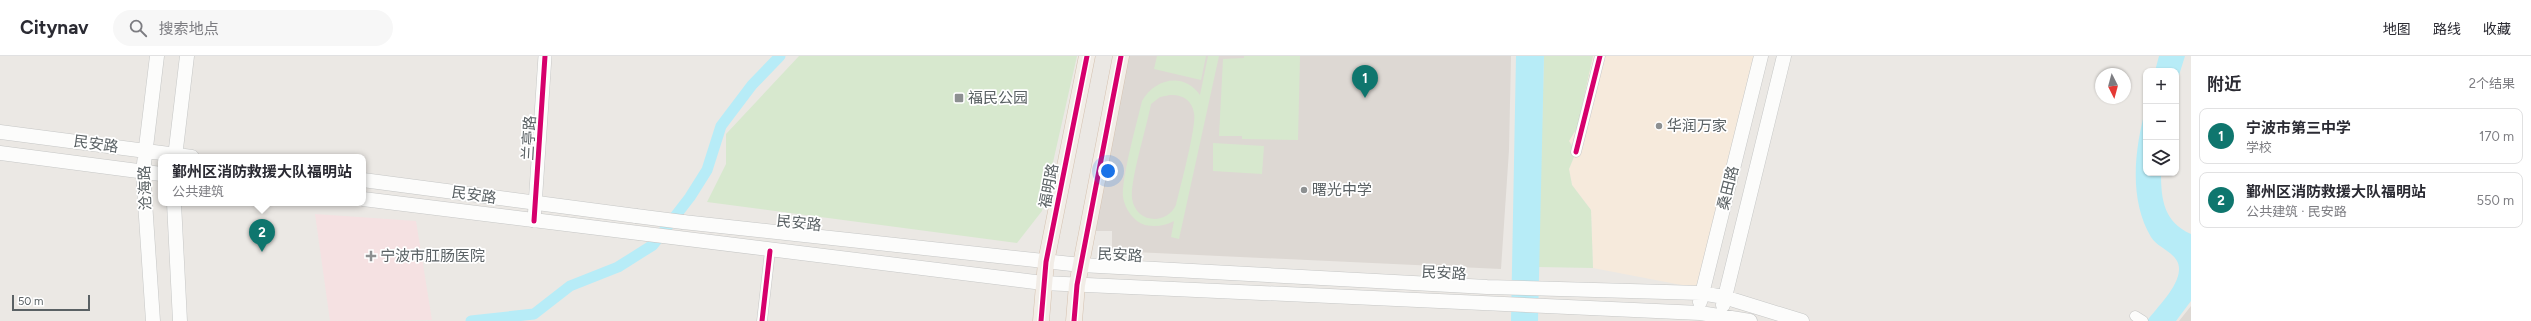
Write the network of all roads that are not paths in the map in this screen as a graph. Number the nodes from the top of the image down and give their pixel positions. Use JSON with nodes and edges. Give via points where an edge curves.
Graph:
{"nodes":[{"id":1,"x":157,"y":56,"type":"edge"},
{"id":2,"x":187,"y":56,"type":"edge"},
{"id":3,"x":545,"y":56,"type":"edge"},
{"id":4,"x":1087,"y":56,"type":"edge"},
{"id":5,"x":1121,"y":56,"type":"edge"},
{"id":6,"x":1600,"y":56,"type":"edge"},
{"id":7,"x":1761,"y":56,"type":"edge"},
{"id":8,"x":1784,"y":56,"type":"edge"},
{"id":9,"x":0,"y":132,"type":"edge"},
{"id":10,"x":144,"y":151,"type":"junction"},
{"id":11,"x":1576,"y":152,"type":"dead end"},
{"id":12,"x":0,"y":153,"type":"edge"},
{"id":13,"x":163,"y":154,"type":"edge"},
{"id":14,"x":175,"y":154,"type":"edge"},
{"id":15,"x":143,"y":172,"type":"junction"},
{"id":16,"x":158,"y":174,"type":"edge"},
{"id":17,"x":366,"y":180,"type":"edge"},
{"id":18,"x":366,"y":200,"type":"edge"},
{"id":19,"x":537,"y":203,"type":"junction"},
{"id":20,"x":174,"y":206,"type":"edge"},
{"id":21,"x":534,"y":221,"type":"junction"},
{"id":22,"x":770,"y":251,"type":"junction"},
{"id":23,"x":1046,"y":262,"type":"junction"},
{"id":24,"x":1081,"y":265,"type":"junction"},
{"id":25,"x":1043,"y":283,"type":"junction"},
{"id":26,"x":1078,"y":285,"type":"junction"},
{"id":27,"x":1701,"y":293,"type":"junction"},
{"id":28,"x":1724,"y":297,"type":"junction"},
{"id":29,"x":1699,"y":317,"type":"edge"},
{"id":30,"x":1721,"y":319,"type":"edge"},
{"id":31,"x":153,"y":321,"type":"edge"},
{"id":32,"x":180,"y":321,"type":"edge"},
{"id":33,"x":762,"y":321,"type":"edge"},
{"id":34,"x":1040,"y":321,"type":"edge"},
{"id":35,"x":1074,"y":321,"type":"edge"},
{"id":36,"x":1750,"y":321,"type":"edge"},
{"id":37,"x":1802,"y":321,"type":"edge"}],
"edges":[{"from":1,"to":10,"type":"main road","name":"沧海路"},
{"from":2,"to":14,"type":"main road"},
{"from":3,"to":19,"type":"street","name":"兰亭路"},
{"from":4,"to":23,"type":"main road","name":"福明路"},
{"from":5,"to":24,"type":"main road"},
{"from":6,"to":11,"type":"street"},
{"from":7,"to":27,"type":"main road","name":"桑田路"},
{"from":8,"to":28,"type":"main road","name":"桑田路"},
{"from":9,"to":10,"type":"main road","name":"民安路"},
{"from":10,"to":13,"type":"main road","name":"民安路"},
{"from":10,"to":15,"type":"main road","name":"沧海路"},
{"from":12,"to":15,"type":"main road","name":"民安路"},
{"from":15,"to":16,"type":"main road","name":"民安路"},
{"from":15,"to":31,"type":"main road","name":"沧海路"},
{"from":17,"to":19,"type":"main road","name":"民安路"},
{"from":18,"to":21,"type":"main road","name":"民安路"},
{"from":19,"to":21,"type":"street","name":"兰亭路"},
{"from":19,"to":23,"type":"main road","name":"民安路","bridge":true,"via":[[683,222]]},
{"from":20,"to":32,"type":"main road","name":"沧海路"},
{"from":21,"to":22,"type":"main road","name":"民安路"},
{"from":22,"to":25,"type":"main road","name":"民安路"},
{"from":22,"to":33,"type":"street"},
{"from":23,"to":24,"type":"main road","name":"民安路"},
{"from":23,"to":25,"type":"main road","name":"福明路"},
{"from":24,"to":26,"type":"main road"},
{"from":24,"to":27,"type":"main road","name":"民安路","via":[[1487,287]]},
{"from":25,"to":26,"type":"main road","name":"民安路"},
{"from":25,"to":34,"type":"main road","name":"福明路"},
{"from":26,"to":29,"type":"main road","name":"民安路","via":[[1544,305]]},
{"from":26,"to":35,"type":"main road"},
{"from":27,"to":28,"type":"main road","name":"民安路"},
{"from":27,"to":29,"type":"main road","name":"桑田路"},
{"from":28,"to":30,"type":"main road","name":"桑田路"},
{"from":28,"to":37,"type":"main road","name":"民安路"},
{"from":29,"to":30,"type":"main road","name":"民安路"},
{"from":30,"to":36,"type":"main road","name":"民安路"}]}
